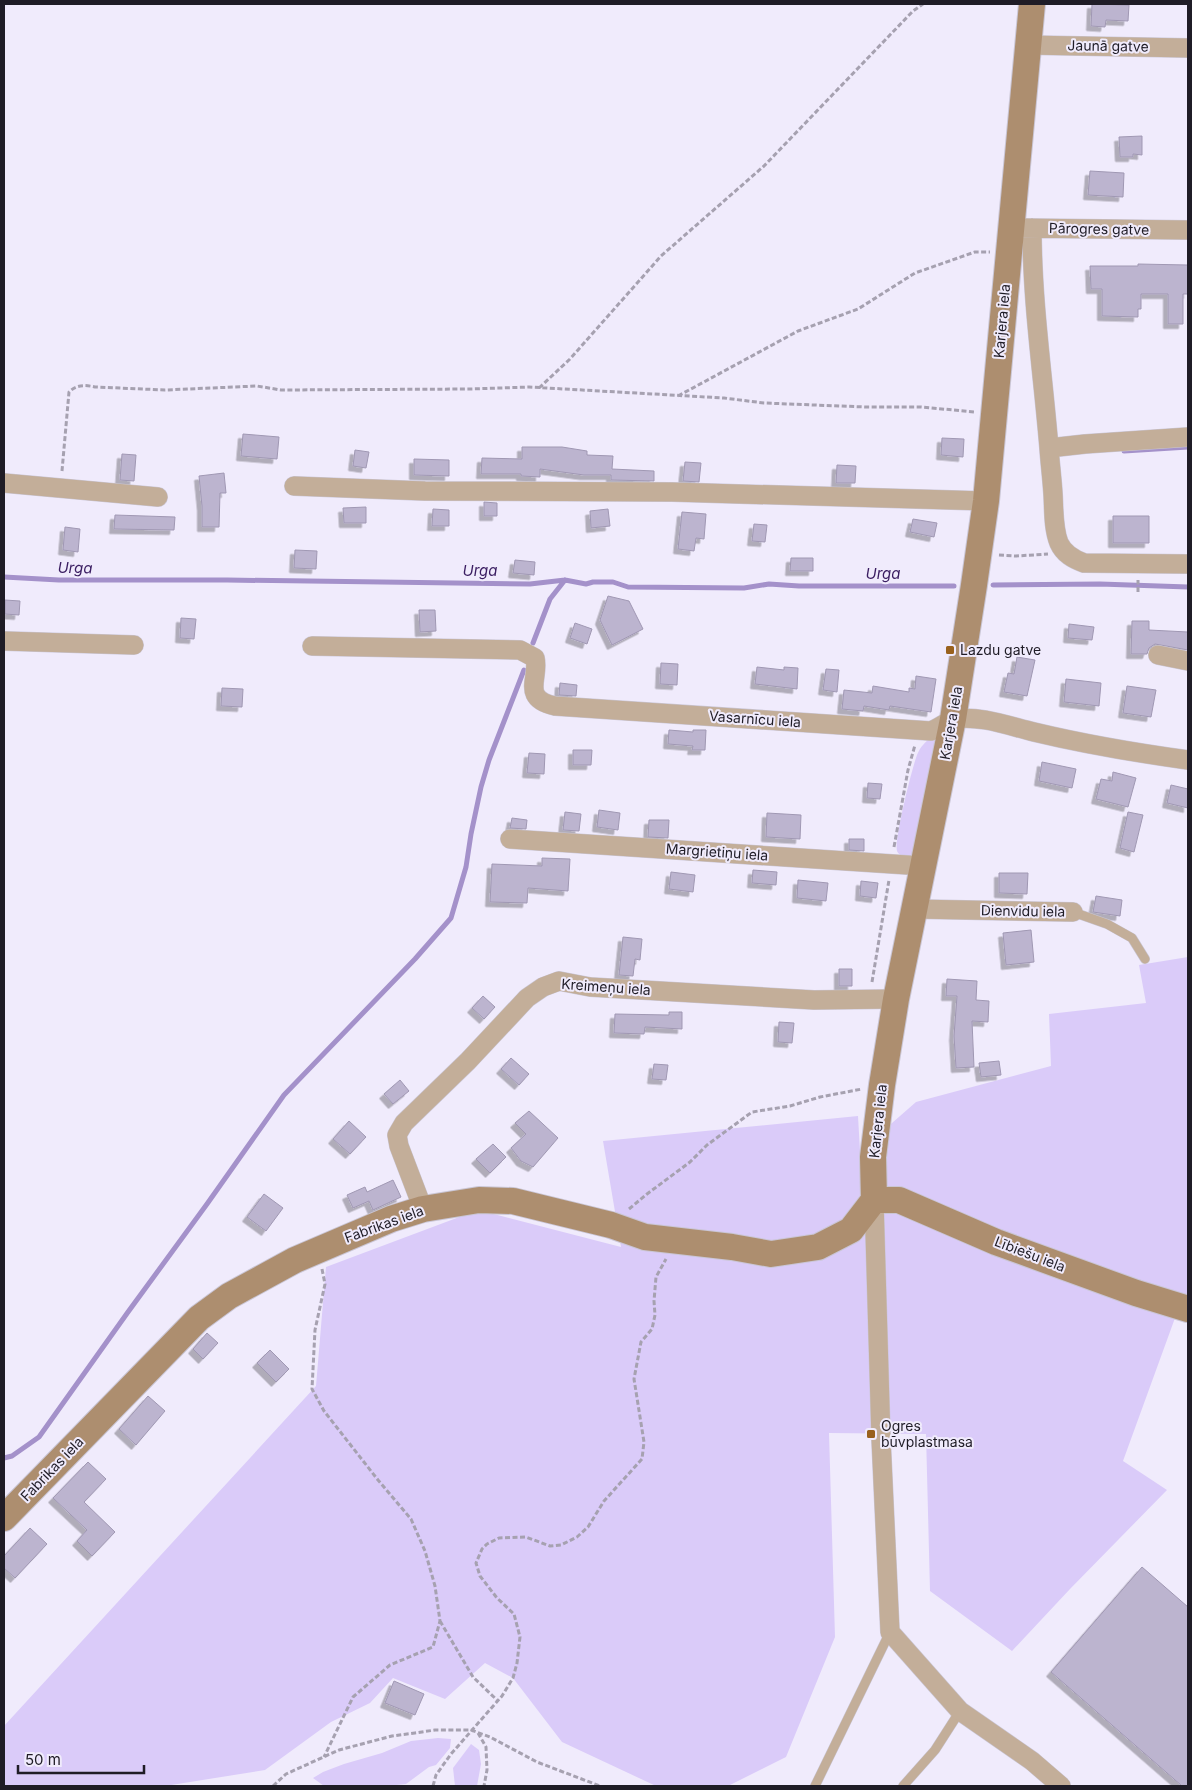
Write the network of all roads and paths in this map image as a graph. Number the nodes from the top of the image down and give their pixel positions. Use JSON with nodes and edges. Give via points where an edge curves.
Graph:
{"nodes":[{"id":1,"x":923,"y":4,"type":"edge"},
{"id":2,"x":1032,"y":4,"type":"edge"},
{"id":3,"x":1027,"y":45,"type":"junction"},
{"id":4,"x":1188,"y":48,"type":"edge"},
{"id":5,"x":1021,"y":227,"type":"junction"},
{"id":6,"x":1188,"y":230,"type":"edge"},
{"id":7,"x":1008,"y":257,"type":"junction"},
{"id":8,"x":539,"y":388,"type":"junction"},
{"id":9,"x":677,"y":396,"type":"junction"},
{"id":10,"x":994,"y":418,"type":"junction"},
{"id":11,"x":1188,"y":437,"type":"edge"},
{"id":12,"x":1049,"y":448,"type":"junction"},
{"id":13,"x":4,"y":483,"type":"edge"},
{"id":14,"x":294,"y":486,"type":"dead end"},
{"id":15,"x":60,"y":488,"type":"junction"},
{"id":16,"x":158,"y":497,"type":"dead end"},
{"id":17,"x":986,"y":502,"type":"junction"},
{"id":18,"x":1062,"y":549,"type":"junction"},
{"id":19,"x":997,"y":555,"type":"dead end"},
{"id":20,"x":1188,"y":564,"type":"edge"},
{"id":21,"x":1138,"y":579,"type":"dead end"},
{"id":22,"x":1138,"y":592,"type":"dead end"},
{"id":23,"x":4,"y":641,"type":"edge"},
{"id":24,"x":134,"y":645,"type":"dead end"},
{"id":25,"x":312,"y":646,"type":"dead end"},
{"id":26,"x":1158,"y":656,"type":"dead end"},
{"id":27,"x":1188,"y":661,"type":"edge"},
{"id":28,"x":953,"y":719,"type":"junction"},
{"id":29,"x":1188,"y":760,"type":"edge"},
{"id":30,"x":510,"y":839,"type":"dead end"},
{"id":31,"x":923,"y":866,"type":"junction"},
{"id":32,"x":914,"y":909,"type":"junction"},
{"id":33,"x":1073,"y":912,"type":"joint"},
{"id":34,"x":1145,"y":959,"type":"dead end"},
{"id":35,"x":896,"y":999,"type":"junction"},
{"id":36,"x":882,"y":1085,"type":"junction"},
{"id":37,"x":874,"y":1200,"type":"junction"},
{"id":38,"x":423,"y":1209,"type":"junction"},
{"id":39,"x":611,"y":1225,"type":"junction"},
{"id":40,"x":676,"y":1242,"type":"junction"},
{"id":41,"x":320,"y":1249,"type":"junction"},
{"id":42,"x":1188,"y":1310,"type":"edge"},
{"id":43,"x":4,"y":1518,"type":"edge"},
{"id":44,"x":440,"y":1620,"type":"junction"},
{"id":45,"x":890,"y":1632,"type":"junction"},
{"id":46,"x":498,"y":1701,"type":"junction"},
{"id":47,"x":960,"y":1711,"type":"junction"},
{"id":48,"x":471,"y":1730,"type":"junction"},
{"id":49,"x":477,"y":1732,"type":"junction"},
{"id":50,"x":324,"y":1757,"type":"junction"},
{"id":51,"x":273,"y":1786,"type":"edge"},
{"id":52,"x":433,"y":1786,"type":"edge"},
{"id":53,"x":484,"y":1786,"type":"edge"},
{"id":54,"x":600,"y":1786,"type":"edge"},
{"id":55,"x":815,"y":1786,"type":"edge"},
{"id":56,"x":902,"y":1786,"type":"edge"},
{"id":57,"x":1061,"y":1786,"type":"edge"}],
"edges":[{"from":1,"to":8,"type":"path","via":[[764,166],[661,256],[570,359]]},
{"from":2,"to":3,"type":"street","name":"Karjera iela"},
{"from":3,"to":4,"type":"street","name":"Jaunā gatve"},
{"from":3,"to":5,"type":"street","name":"Karjera iela"},
{"from":5,"to":6,"type":"street","name":"Pārogres gatve"},
{"from":5,"to":7,"type":"street","name":"Karjera iela"},
{"from":5,"to":12,"type":"street","via":[[1032,262]]},
{"from":7,"to":9,"type":"path","via":[[975,252],[915,273],[858,309],[798,331]]},
{"from":7,"to":10,"type":"street","name":"Karjera iela"},
{"from":8,"to":9,"type":"path"},
{"from":8,"to":15,"type":"path","via":[[281,390],[257,386],[165,390],[74,387],[69,392]]},
{"from":9,"to":10,"type":"path","via":[[764,403],[970,410]]},
{"from":10,"to":17,"type":"street","name":"Karjera iela"},
{"from":11,"to":12,"type":"street"},
{"from":12,"to":18,"type":"street","via":[[1055,527]]},
{"from":13,"to":15,"type":"street"},
{"from":14,"to":17,"type":"street","via":[[425,491],[672,492]]},
{"from":15,"to":16,"type":"street"},
{"from":17,"to":28,"type":"street","name":"Karjera iela"},
{"from":18,"to":19,"type":"path","via":[[1046,555]]},
{"from":18,"to":20,"type":"street","via":[[1072,559],[1084,563]]},
{"from":21,"to":22,"type":"path"},
{"from":23,"to":24,"type":"street"},
{"from":25,"to":28,"type":"street","name":"Vasarnīcu iela","via":[[520,650],[535,658],[537,667],[533,691],[547,704],[555,706],[931,731]]},
{"from":26,"to":27,"type":"street"},
{"from":28,"to":29,"type":"street","via":[[983,720]]},
{"from":28,"to":31,"type":"street","name":"Karjera iela"},
{"from":30,"to":31,"type":"street","name":"Margrietiņu iela"},
{"from":31,"to":32,"type":"street","name":"Karjera iela"},
{"from":32,"to":33,"type":"street","name":"Dienvidu iela"},
{"from":32,"to":35,"type":"street","name":"Karjera iela"},
{"from":33,"to":34,"type":"lane","name":"Dienvidu iela","via":[[1107,924],[1132,938]]},
{"from":35,"to":36,"type":"street","name":"Karjera iela"},
{"from":35,"to":38,"type":"street","name":"Kreimeņu iela","via":[[814,1000],[590,987],[560,982],[543,987],[527,998],[404,1123],[397,1135]]},
{"from":36,"to":37,"type":"street","name":"Karjera iela","via":[[873,1157]]},
{"from":36,"to":39,"type":"path","via":[[752,1112]]},
{"from":37,"to":40,"type":"street","name":"Fabrikas iela","via":[[851,1230],[818,1247],[771,1254]]},
{"from":37,"to":42,"type":"street","name":"Lībiešu iela","via":[[900,1200],[996,1242]]},
{"from":37,"to":45,"type":"street","name":"Karjera iela"},
{"from":38,"to":39,"type":"street","name":"Fabrikas iela","via":[[480,1200],[514,1200]]},
{"from":38,"to":41,"type":"street","name":"Fabrikas iela","via":[[391,1218]]},
{"from":39,"to":40,"type":"street","name":"Fabrikas iela","via":[[645,1237]]},
{"from":40,"to":46,"type":"path","via":[[656,1277],[655,1316],[652,1329],[641,1342],[634,1379],[643,1435],[642,1459],[577,1537],[550,1546],[526,1537],[499,1538],[487,1544],[478,1556],[476,1563],[480,1576],[514,1614],[520,1637],[513,1678]]},
{"from":41,"to":43,"type":"street","name":"Fabrikas iela","via":[[255,1280],[199,1318]]},
{"from":41,"to":44,"type":"path","via":[[324,1284],[315,1330],[312,1389],[324,1411],[411,1519],[426,1551]]},
{"from":44,"to":46,"type":"path","via":[[473,1677]]},
{"from":44,"to":50,"type":"path","via":[[432,1646],[390,1665],[353,1697]]},
{"from":45,"to":47,"type":"street"},
{"from":45,"to":55,"type":"lane"},
{"from":46,"to":48,"type":"path"},
{"from":47,"to":56,"type":"lane","via":[[935,1750]]},
{"from":47,"to":57,"type":"street","via":[[1032,1761]]},
{"from":48,"to":49,"type":"path"},
{"from":48,"to":50,"type":"path","via":[[436,1730],[392,1736]]},
{"from":48,"to":52,"type":"path","via":[[436,1775]]},
{"from":49,"to":53,"type":"path","via":[[486,1747]]},
{"from":49,"to":54,"type":"path","via":[[537,1762]]},
{"from":50,"to":51,"type":"path","via":[[286,1774]]}]}
